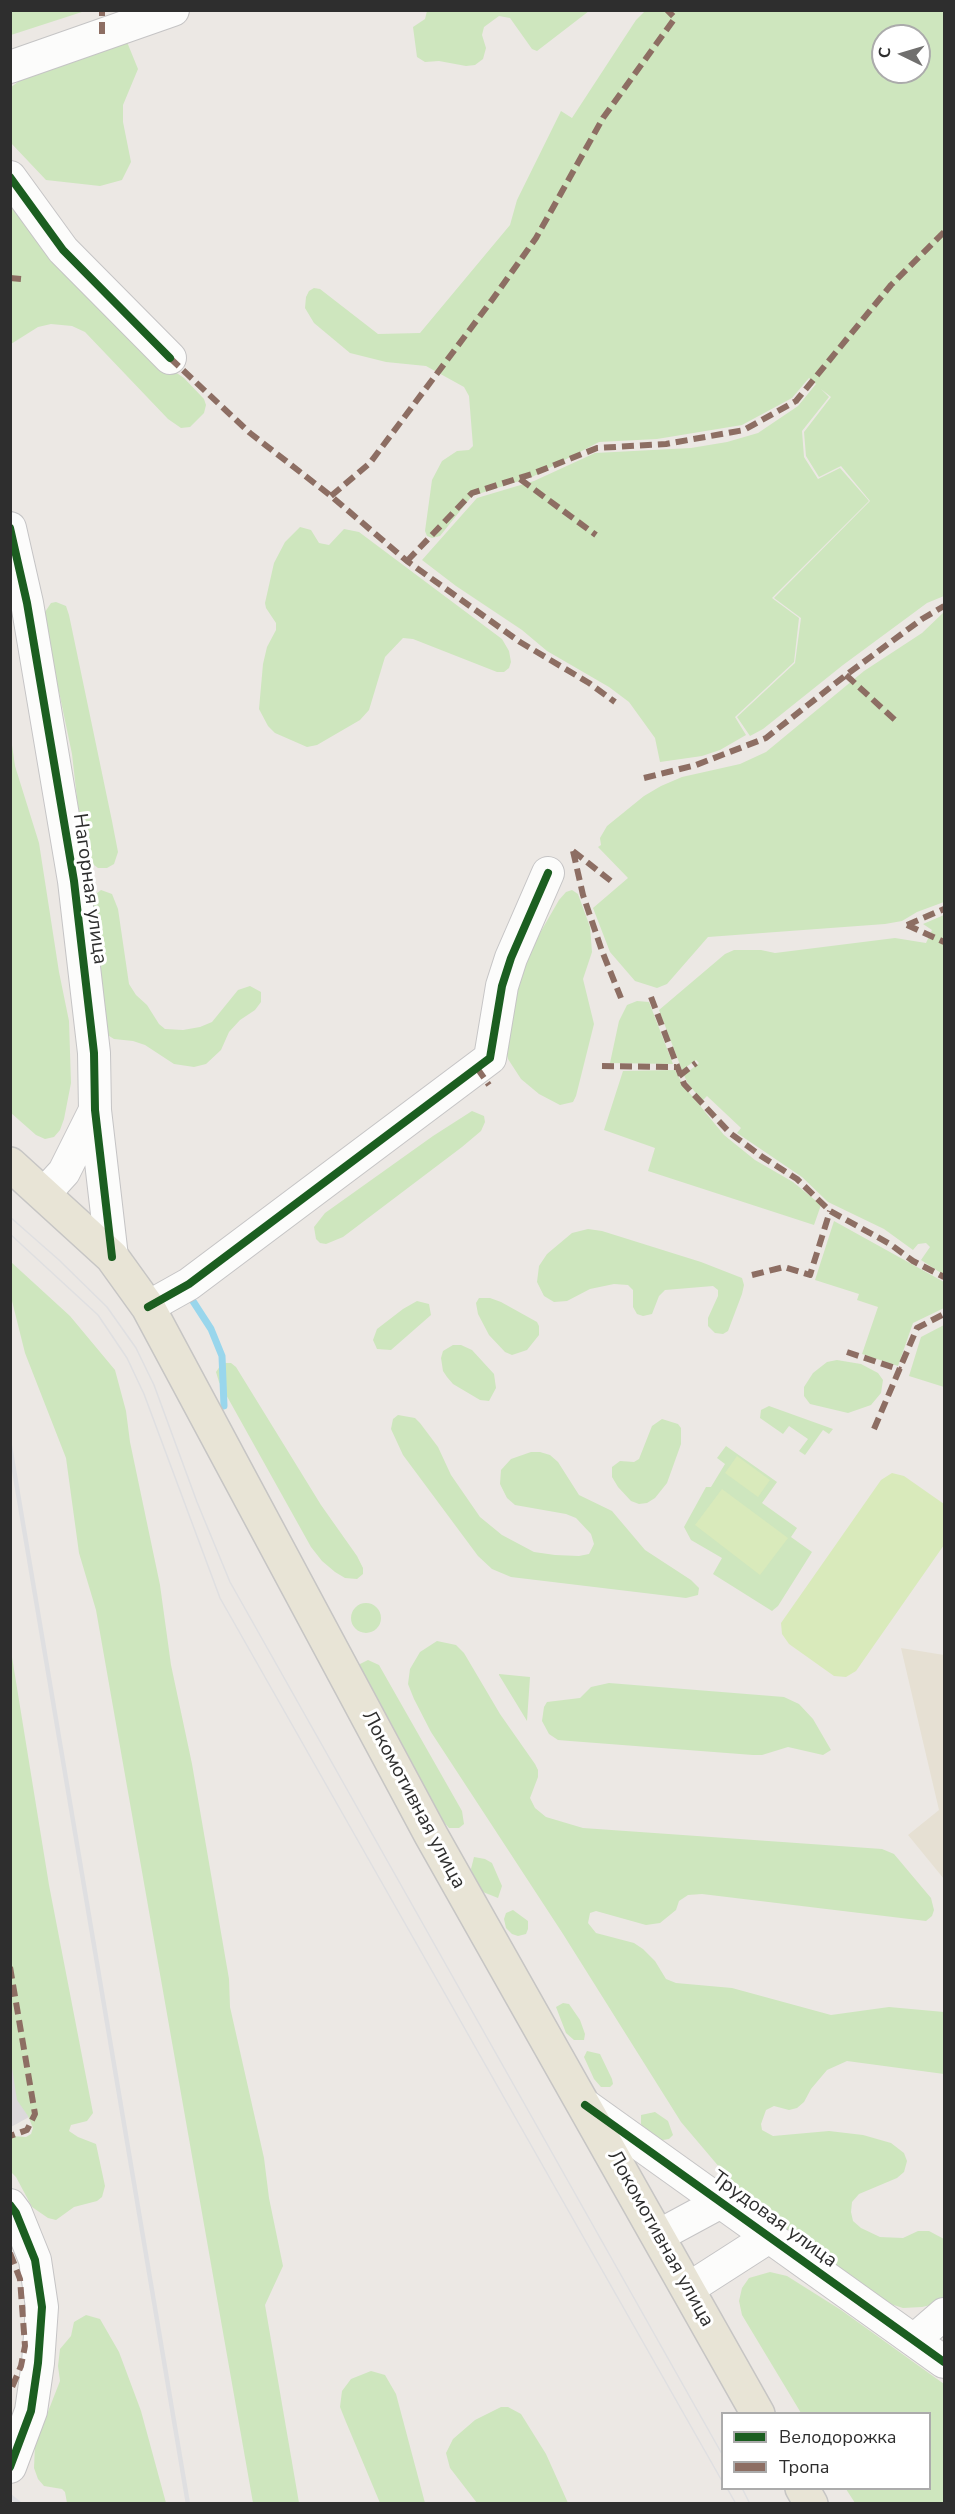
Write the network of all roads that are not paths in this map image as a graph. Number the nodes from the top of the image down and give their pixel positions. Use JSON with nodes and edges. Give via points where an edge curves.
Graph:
{"nodes":[{"id":1,"x":173,"y":10,"type":"edge"},
{"id":2,"x":10,"y":67,"type":"edge"},
{"id":3,"x":10,"y":177,"type":"edge"},
{"id":4,"x":170,"y":358,"type":"dead end"},
{"id":5,"x":10,"y":528,"type":"edge"},
{"id":6,"x":548,"y":873,"type":"dead end"},
{"id":7,"x":95,"y":1110,"type":"junction"},
{"id":8,"x":10,"y":1164,"type":"edge"},
{"id":9,"x":48,"y":1197,"type":"junction"},
{"id":10,"x":112,"y":1257,"type":"junction"},
{"id":11,"x":148,"y":1307,"type":"junction"},
{"id":12,"x":585,"y":2105,"type":"junction"},
{"id":13,"x":721,"y":2202,"type":"junction"},
{"id":14,"x":10,"y":2205,"type":"edge"},
{"id":15,"x":658,"y":2236,"type":"junction"},
{"id":16,"x":769,"y":2237,"type":"junction"},
{"id":17,"x":688,"y":2289,"type":"junction"},
{"id":18,"x":945,"y":2314,"type":"edge"},
{"id":19,"x":914,"y":2340,"type":"junction"},
{"id":20,"x":945,"y":2362,"type":"edge"},
{"id":21,"x":757,"y":2412,"type":"edge"},
{"id":22,"x":10,"y":2467,"type":"edge"},
{"id":23,"x":803,"y":2490,"type":"edge"},
{"id":24,"x":811,"y":2504,"type":"edge"}],
"edges":[{"from":1,"to":2,"type":"street"},
{"from":3,"to":4,"type":"street","via":[[63,249]]},
{"from":5,"to":7,"type":"street","name":"Нагорная улица","via":[[27,603],[74,881],[94,1053]]},
{"from":6,"to":11,"type":"street","via":[[505,976],[490,1058],[189,1284]]},
{"from":7,"to":9,"type":"street","name":"Нагорная улица"},
{"from":7,"to":10,"type":"street","name":"Нагорная улица"},
{"from":8,"to":9,"type":"main road","name":"Локомотивная улица"},
{"from":9,"to":10,"type":"main road","name":"Локомотивная улица"},
{"from":10,"to":11,"type":"main road","name":"Локомотивная улица"},
{"from":11,"to":12,"type":"main road","name":"Локомотивная улица","via":[[437,1845]]},
{"from":12,"to":13,"type":"street","name":"Трудовая улица"},
{"from":12,"to":15,"type":"main road","name":"Локомотивная улица"},
{"from":13,"to":15,"type":"street"},
{"from":13,"to":16,"type":"street","name":"Трудовая улица"},
{"from":14,"to":22,"type":"street","via":[[35,2260],[42,2307],[31,2411]]},
{"from":15,"to":17,"type":"main road","name":"Локомотивная улица"},
{"from":16,"to":17,"type":"street","name":"Трудовая улица"},
{"from":16,"to":19,"type":"street","name":"Трудовая улица"},
{"from":17,"to":21,"type":"main road","name":"Локомотивная улица"},
{"from":18,"to":19,"type":"street"},
{"from":19,"to":20,"type":"street","name":"Трудовая улица"},
{"from":23,"to":24,"type":"main road"}]}
